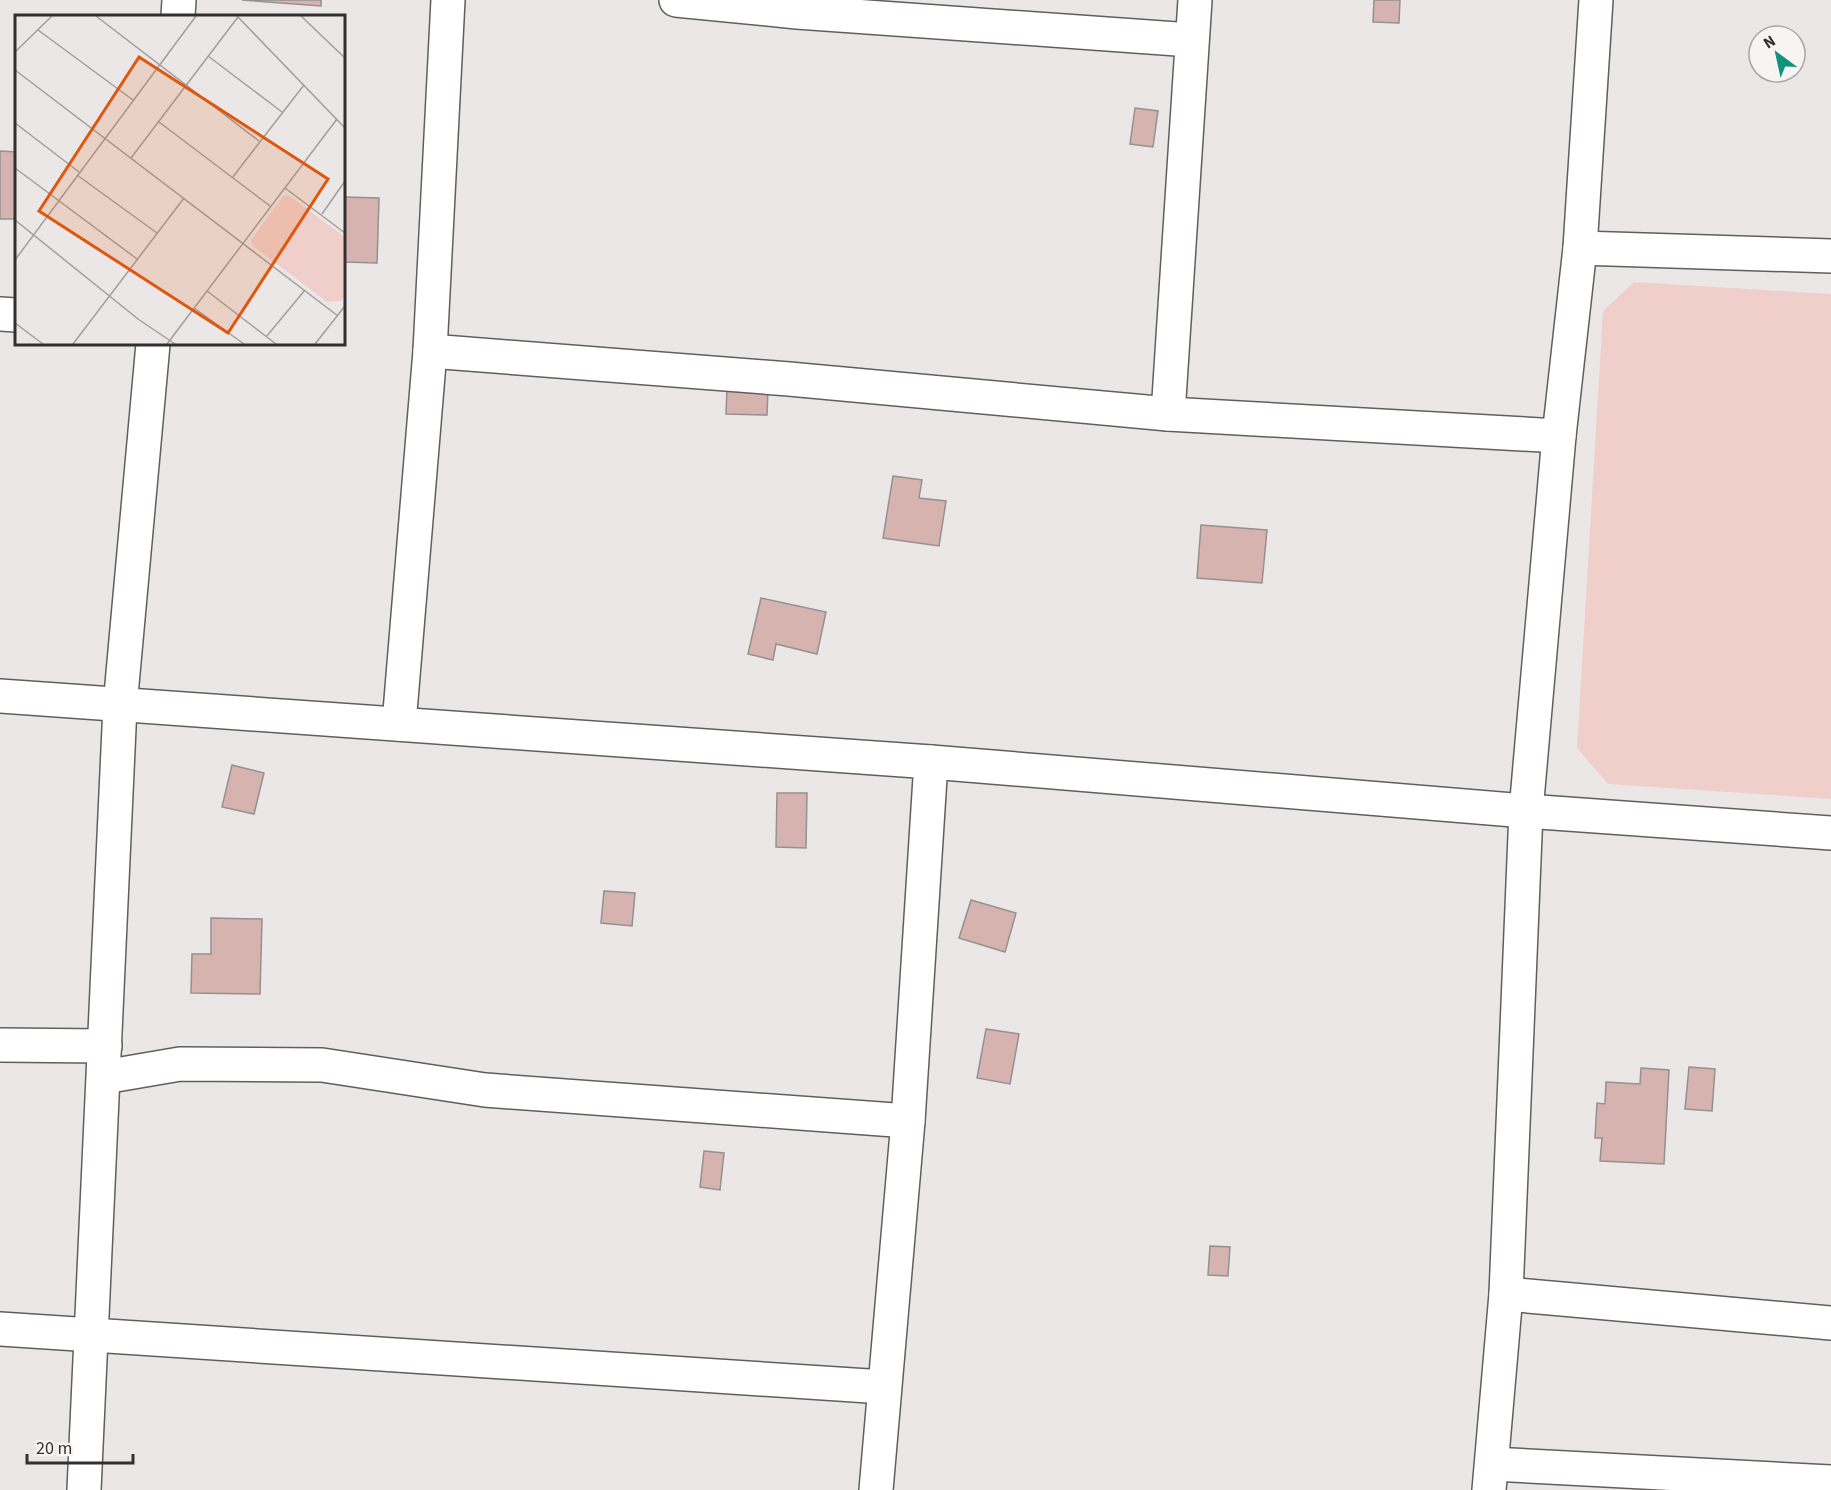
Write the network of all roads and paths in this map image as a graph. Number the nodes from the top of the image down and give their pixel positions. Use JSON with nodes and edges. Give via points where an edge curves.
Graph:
{"nodes":[{"id":1,"x":180,"y":0,"type":"edge"},
{"id":2,"x":448,"y":0,"type":"edge"},
{"id":3,"x":676,"y":0,"type":"edge"},
{"id":4,"x":1195,"y":0,"type":"edge"},
{"id":5,"x":1596,"y":0,"type":"edge"},
{"id":6,"x":178,"y":15,"type":"edge"},
{"id":7,"x":1191,"y":40,"type":"junction"},
{"id":8,"x":1581,"y":248,"type":"junction"},
{"id":9,"x":1831,"y":256,"type":"edge"},
{"id":10,"x":0,"y":314,"type":"edge"},
{"id":11,"x":15,"y":315,"type":"edge"},
{"id":12,"x":153,"y":345,"type":"edge"},
{"id":13,"x":430,"y":351,"type":"junction"},
{"id":14,"x":1168,"y":414,"type":"junction"},
{"id":15,"x":1559,"y":436,"type":"junction"},
{"id":16,"x":0,"y":696,"type":"edge"},
{"id":17,"x":120,"y":706,"type":"junction"},
{"id":18,"x":399,"y":724,"type":"junction"},
{"id":19,"x":931,"y":762,"type":"junction"},
{"id":20,"x":1526,"y":811,"type":"junction"},
{"id":21,"x":1831,"y":833,"type":"edge"},
{"id":22,"x":0,"y":1045,"type":"edge"},
{"id":23,"x":105,"y":1062,"type":"junction"},
{"id":24,"x":908,"y":1121,"type":"junction"},
{"id":25,"x":1506,"y":1294,"type":"junction"},
{"id":26,"x":1831,"y":1323,"type":"edge"},
{"id":27,"x":0,"y":1329,"type":"edge"},
{"id":28,"x":92,"y":1336,"type":"junction"},
{"id":29,"x":884,"y":1387,"type":"junction"},
{"id":30,"x":1490,"y":1477,"type":"edge"},
{"id":31,"x":1831,"y":1482,"type":"edge"},
{"id":32,"x":84,"y":1490,"type":"edge"},
{"id":33,"x":876,"y":1490,"type":"edge"}],
"edges":[{"from":1,"to":6,"type":"street"},
{"from":2,"to":13,"type":"street"},
{"from":3,"to":7,"type":"street"},
{"from":4,"to":7,"type":"street"},
{"from":5,"to":8,"type":"street"},
{"from":7,"to":14,"type":"street"},
{"from":8,"to":9,"type":"street"},
{"from":8,"to":15,"type":"street"},
{"from":10,"to":11,"type":"street"},
{"from":12,"to":17,"type":"street"},
{"from":13,"to":14,"type":"street"},
{"from":13,"to":18,"type":"street"},
{"from":14,"to":15,"type":"street"},
{"from":15,"to":20,"type":"street"},
{"from":16,"to":17,"type":"street"},
{"from":17,"to":18,"type":"street"},
{"from":17,"to":23,"type":"street"},
{"from":18,"to":19,"type":"street"},
{"from":19,"to":20,"type":"street"},
{"from":19,"to":24,"type":"street"},
{"from":20,"to":21,"type":"street"},
{"from":20,"to":25,"type":"street"},
{"from":22,"to":23,"type":"street"},
{"from":23,"to":24,"type":"street","via":[[322,1065],[485,1090]]},
{"from":23,"to":28,"type":"street"},
{"from":24,"to":29,"type":"street"},
{"from":25,"to":26,"type":"street"},
{"from":25,"to":30,"type":"street"},
{"from":27,"to":28,"type":"street"},
{"from":28,"to":29,"type":"street"},
{"from":28,"to":32,"type":"street"},
{"from":29,"to":33,"type":"street"},
{"from":30,"to":31,"type":"street"}]}
